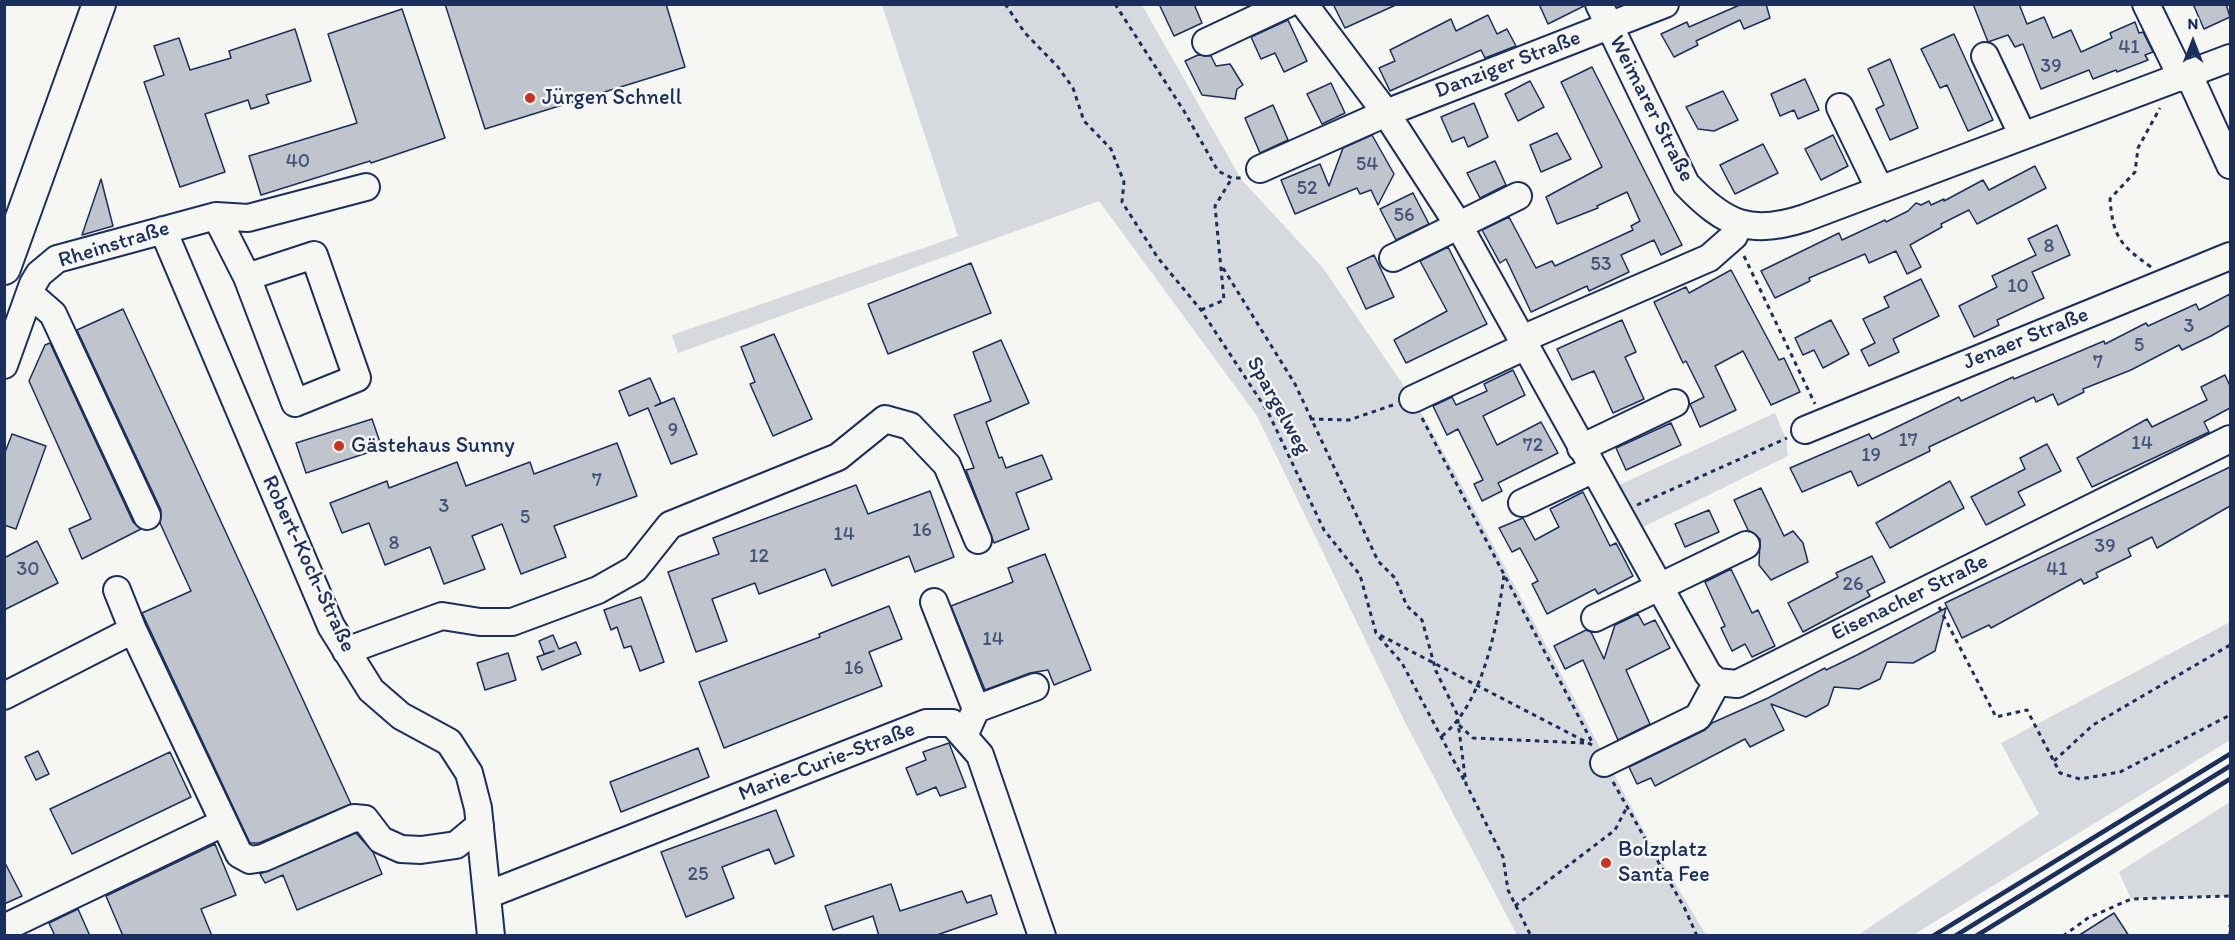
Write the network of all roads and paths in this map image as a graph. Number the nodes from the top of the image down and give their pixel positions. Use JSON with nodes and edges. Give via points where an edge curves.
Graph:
{"nodes":[{"id":1,"x":99,"y":4,"type":"edge"},
{"id":2,"x":1005,"y":4,"type":"edge"},
{"id":3,"x":1114,"y":4,"type":"edge"},
{"id":4,"x":1287,"y":4,"type":"edge"},
{"id":5,"x":1304,"y":4,"type":"edge"},
{"id":6,"x":1665,"y":4,"type":"edge"},
{"id":7,"x":2146,"y":4,"type":"edge"},
{"id":8,"x":1604,"y":15,"type":"edge"},
{"id":9,"x":1206,"y":42,"type":"dead end"},
{"id":10,"x":1985,"y":56,"type":"dead end"},
{"id":11,"x":2230,"y":58,"type":"edge"},
{"id":12,"x":2186,"y":77,"type":"junction"},
{"id":13,"x":1840,"y":107,"type":"dead end"},
{"id":14,"x":1386,"y":112,"type":"junction"},
{"id":15,"x":2022,"y":135,"type":"junction"},
{"id":16,"x":2230,"y":165,"type":"edge"},
{"id":17,"x":1260,"y":169,"type":"joint"},
{"id":18,"x":1232,"y":178,"type":"junction"},
{"id":19,"x":366,"y":187,"type":"dead end"},
{"id":20,"x":1879,"y":189,"type":"junction"},
{"id":21,"x":1518,"y":196,"type":"dead end"},
{"id":22,"x":216,"y":216,"type":"junction"},
{"id":23,"x":1459,"y":226,"type":"junction"},
{"id":24,"x":162,"y":230,"type":"junction"},
{"id":25,"x":1736,"y":230,"type":"junction"},
{"id":26,"x":2230,"y":256,"type":"edge"},
{"id":27,"x":1393,"y":258,"type":"dead end"},
{"id":28,"x":4,"y":268,"type":"edge"},
{"id":29,"x":1222,"y":268,"type":"junction"},
{"id":30,"x":247,"y":277,"type":"junction"},
{"id":31,"x":2171,"y":280,"type":"junction"},
{"id":32,"x":30,"y":294,"type":"junction"},
{"id":33,"x":1201,"y":310,"type":"junction"},
{"id":34,"x":1524,"y":343,"type":"junction"},
{"id":35,"x":4,"y":365,"type":"edge"},
{"id":36,"x":1413,"y":399,"type":"junction"},
{"id":37,"x":1675,"y":403,"type":"dead end"},
{"id":38,"x":1310,"y":419,"type":"junction"},
{"id":39,"x":1814,"y":426,"type":"junction"},
{"id":40,"x":2230,"y":439,"type":"edge"},
{"id":41,"x":1586,"y":459,"type":"junction"},
{"id":42,"x":1522,"y":503,"type":"dead end"},
{"id":43,"x":1618,"y":514,"type":"junction"},
{"id":44,"x":147,"y":516,"type":"dead end"},
{"id":45,"x":978,"y":540,"type":"dead end"},
{"id":46,"x":1746,"y":545,"type":"dead end"},
{"id":47,"x":1504,"y":575,"type":"junction"},
{"id":48,"x":1658,"y":587,"type":"junction"},
{"id":49,"x":1930,"y":589,"type":"junction"},
{"id":50,"x":117,"y":590,"type":"dead end"},
{"id":51,"x":934,"y":602,"type":"dead end"},
{"id":52,"x":1595,"y":618,"type":"dead end"},
{"id":53,"x":133,"y":630,"type":"junction"},
{"id":54,"x":1376,"y":633,"type":"junction"},
{"id":55,"x":2230,"y":645,"type":"edge"},
{"id":56,"x":346,"y":651,"type":"junction"},
{"id":57,"x":1434,"y":665,"type":"junction"},
{"id":58,"x":1717,"y":682,"type":"junction"},
{"id":59,"x":1035,"y":687,"type":"dead end"},
{"id":60,"x":1475,"y":687,"type":"junction"},
{"id":61,"x":4,"y":696,"type":"edge"},
{"id":62,"x":976,"y":709,"type":"junction"},
{"id":63,"x":2230,"y":715,"type":"edge"},
{"id":64,"x":1458,"y":724,"type":"junction"},
{"id":65,"x":964,"y":736,"type":"junction"},
{"id":66,"x":1442,"y":736,"type":"junction"},
{"id":67,"x":1586,"y":744,"type":"junction"},
{"id":68,"x":1598,"y":754,"type":"junction"},
{"id":69,"x":2054,"y":761,"type":"junction"},
{"id":70,"x":1466,"y":784,"type":"junction"},
{"id":71,"x":1627,"y":807,"type":"junction"},
{"id":72,"x":223,"y":823,"type":"junction"},
{"id":73,"x":480,"y":825,"type":"junction"},
{"id":74,"x":487,"y":896,"type":"junction"},
{"id":75,"x":2230,"y":896,"type":"edge"},
{"id":76,"x":1515,"y":906,"type":"junction"},
{"id":77,"x":2230,"y":925,"type":"edge"},
{"id":78,"x":4,"y":928,"type":"edge"},
{"id":79,"x":491,"y":936,"type":"edge"},
{"id":80,"x":1042,"y":936,"type":"edge"},
{"id":81,"x":1531,"y":936,"type":"edge"},
{"id":82,"x":1697,"y":936,"type":"edge"},
{"id":83,"x":2063,"y":936,"type":"edge"},
{"id":84,"x":2230,"y":936,"type":"edge"}],
"edges":[{"from":1,"to":28,"type":"main road"},
{"from":2,"to":33,"type":"path","name":"Spargelweg","via":[[1073,88],[1084,121],[1111,149],[1124,182],[1122,202],[1158,258]]},
{"from":3,"to":18,"type":"path","via":[[1218,171]]},
{"from":4,"to":9,"type":"street"},
{"from":5,"to":14,"type":"street"},
{"from":6,"to":8,"type":"street","name":"Danziger Straße"},
{"from":7,"to":12,"type":"street"},
{"from":8,"to":14,"type":"street","name":"Danziger Straße"},
{"from":8,"to":25,"type":"street","name":"Weimarer Straße","via":[[1686,184]]},
{"from":10,"to":15,"type":"street"},
{"from":11,"to":12,"type":"street","name":"Weimarer Straße"},
{"from":12,"to":15,"type":"street","name":"Weimarer Straße"},
{"from":12,"to":16,"type":"street"},
{"from":12,"to":31,"type":"path","via":[[2157,112],[2138,148],[2135,172],[2110,199],[2112,228],[2131,252]]},
{"from":13,"to":20,"type":"street"},
{"from":14,"to":17,"type":"street","name":"Danziger Straße"},
{"from":14,"to":23,"type":"street"},
{"from":15,"to":20,"type":"street","name":"Weimarer Straße"},
{"from":17,"to":18,"type":"path","via":[[1241,179]]},
{"from":18,"to":29,"type":"path","via":[[1215,206]]},
{"from":19,"to":22,"type":"street","name":"Rheinstraße","via":[[248,218]]},
{"from":20,"to":25,"type":"street","name":"Weimarer Straße","via":[[1782,226]]},
{"from":21,"to":23,"type":"street"},
{"from":22,"to":24,"type":"street","name":"Rheinstraße"},
{"from":22,"to":30,"type":"street"},
{"from":23,"to":27,"type":"street"},
{"from":23,"to":34,"type":"street"},
{"from":24,"to":32,"type":"street","name":"Rheinstraße","via":[[57,259],[39,274]]},
{"from":24,"to":56,"type":"street","name":"Robert-Koch-Straße","via":[[331,626]]},
{"from":25,"to":34,"type":"street","via":[[1709,258]]},
{"from":25,"to":39,"type":"path","via":[[1811,394]]},
{"from":26,"to":31,"type":"street","name":"Jenaer Straße"},
{"from":29,"to":33,"type":"path","via":[[1224,300]]},
{"from":29,"to":38,"type":"path","via":[[1294,384]]},
{"from":30,"to":30,"type":"street","via":[[295,403],[357,378],[314,255]]},
{"from":31,"to":39,"type":"street","name":"Jenaer Straße"},
{"from":32,"to":35,"type":"street","name":"Rheinstraße"},
{"from":32,"to":44,"type":"street","via":[[53,314]]},
{"from":33,"to":54,"type":"path","name":"Spargelweg","via":[[1268,412],[1324,530],[1360,575]]},
{"from":34,"to":36,"type":"street"},
{"from":34,"to":41,"type":"street"},
{"from":36,"to":38,"type":"path","via":[[1349,420]]},
{"from":36,"to":47,"type":"path"},
{"from":37,"to":41,"type":"street"},
{"from":38,"to":57,"type":"path","via":[[1378,561],[1395,578],[1407,606],[1422,620]]},
{"from":39,"to":43,"type":"path"},
{"from":40,"to":49,"type":"street","name":"Eisenacher Straße"},
{"from":41,"to":42,"type":"street"},
{"from":41,"to":43,"type":"street"},
{"from":43,"to":48,"type":"street"},
{"from":45,"to":56,"type":"street","via":[[947,465],[910,426],[885,418],[838,457],[670,525],[635,569],[598,590],[512,622],[442,616]]},
{"from":46,"to":48,"type":"street"},
{"from":47,"to":60,"type":"path","via":[[1498,622]]},
{"from":47,"to":68,"type":"path"},
{"from":48,"to":52,"type":"street"},
{"from":48,"to":58,"type":"street","via":[[1708,674]]},
{"from":49,"to":58,"type":"street","name":"Eisenacher Straße","via":[[1737,684]]},
{"from":49,"to":69,"type":"path","via":[[1996,717],[2027,710]]},
{"from":50,"to":53,"type":"street"},
{"from":51,"to":62,"type":"street"},
{"from":53,"to":61,"type":"street"},
{"from":53,"to":72,"type":"street"},
{"from":54,"to":57,"type":"path"},
{"from":54,"to":66,"type":"path","via":[[1402,663]]},
{"from":55,"to":69,"type":"path","via":[[2093,725]]},
{"from":56,"to":73,"type":"street","name":"Robert-Koch-Straße","via":[[371,690],[401,716],[449,742],[469,773]]},
{"from":57,"to":60,"type":"path"},
{"from":57,"to":64,"type":"path"},
{"from":58,"to":68,"type":"street","via":[[1698,717]]},
{"from":59,"to":62,"type":"street"},
{"from":60,"to":64,"type":"path"},
{"from":60,"to":67,"type":"path"},
{"from":62,"to":65,"type":"street"},
{"from":63,"to":69,"type":"path","via":[[2120,772],[2080,778],[2060,773]]},
{"from":64,"to":66,"type":"path"},
{"from":64,"to":67,"type":"path","via":[[1473,738]]},
{"from":64,"to":70,"type":"path"},
{"from":65,"to":74,"type":"street","name":"Marie-Curie-Straße","via":[[952,723],[926,723]]},
{"from":65,"to":80,"type":"street","name":"Marie-Curie-Straße","via":[[980,754]]},
{"from":66,"to":70,"type":"path"},
{"from":67,"to":68,"type":"path"},
{"from":68,"to":71,"type":"path"},
{"from":70,"to":76,"type":"path","via":[[1503,857]]},
{"from":71,"to":76,"type":"path","via":[[1615,831]]},
{"from":71,"to":82,"type":"path"},
{"from":72,"to":73,"type":"street","via":[[239,854],[250,860],[263,858],[354,818],[365,819],[381,840],[401,849],[456,845]]},
{"from":72,"to":78,"type":"street"},
{"from":73,"to":74,"type":"street","name":"Robert-Koch-Straße"},
{"from":74,"to":79,"type":"street","name":"Robert-Koch-Straße"},
{"from":75,"to":83,"type":"path","via":[[2131,899],[2088,918]]},
{"from":76,"to":81,"type":"path"},
{"from":77,"to":84,"type":"path"}]}
